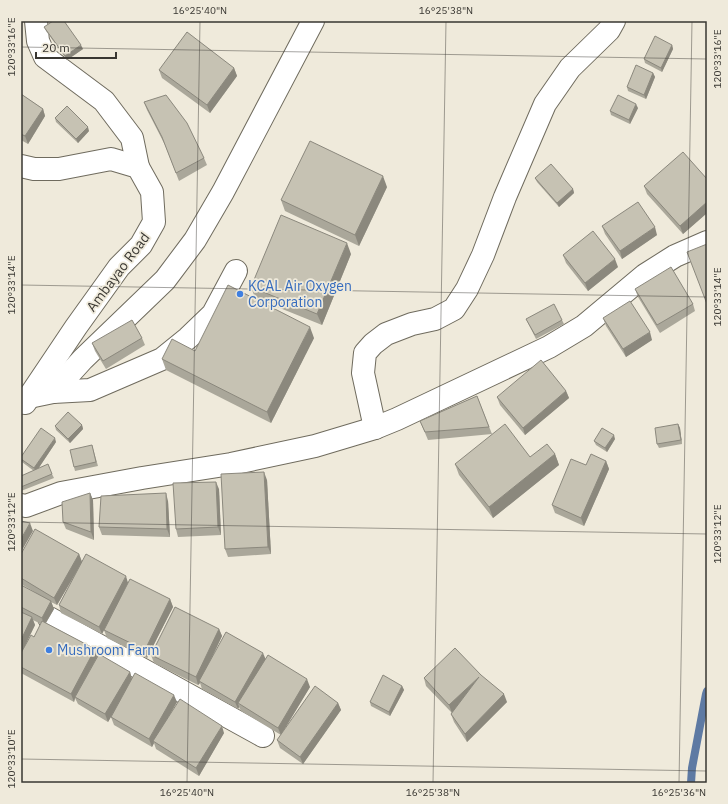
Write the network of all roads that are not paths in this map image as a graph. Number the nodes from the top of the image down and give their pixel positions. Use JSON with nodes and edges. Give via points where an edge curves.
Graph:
{"nodes":[{"id":1,"x":36,"y":21,"type":"edge"},
{"id":2,"x":312,"y":21,"type":"edge"},
{"id":3,"x":614,"y":21,"type":"edge"},
{"id":4,"x":21,"y":166,"type":"edge"},
{"id":5,"x":138,"y":167,"type":"junction"},
{"id":6,"x":707,"y":242,"type":"edge"},
{"id":7,"x":236,"y":271,"type":"dead end"},
{"id":8,"x":53,"y":392,"type":"junction"},
{"id":9,"x":25,"y":403,"type":"edge"},
{"id":10,"x":376,"y":428,"type":"junction"},
{"id":11,"x":21,"y":506,"type":"edge"},
{"id":12,"x":48,"y":618,"type":"edge"},
{"id":13,"x":263,"y":736,"type":"dead end"}],
"edges":[{"from":1,"to":5,"type":"street","name":"Ambayao Road","via":[[38,41],[45,57],[104,102],[132,138]]},
{"from":2,"to":8,"type":"street","via":[[196,240],[165,280],[83,359]]},
{"from":3,"to":10,"type":"street","via":[[609,30],[570,68],[545,104],[483,255],[454,309],[435,319],[386,334],[365,354],[363,373]]},
{"from":4,"to":5,"type":"street","via":[[60,169],[111,159]]},
{"from":5,"to":9,"type":"street","name":"Ambayao Road","via":[[152,192],[154,222],[141,245],[119,267]]},
{"from":6,"to":10,"type":"street","via":[[675,256],[645,275],[584,326],[549,347]]},
{"from":7,"to":8,"type":"street","via":[[213,314],[162,359],[90,390]]},
{"from":8,"to":9,"type":"street"},
{"from":10,"to":11,"type":"street","via":[[230,464],[61,493]]},
{"from":12,"to":13,"type":"street"}]}
